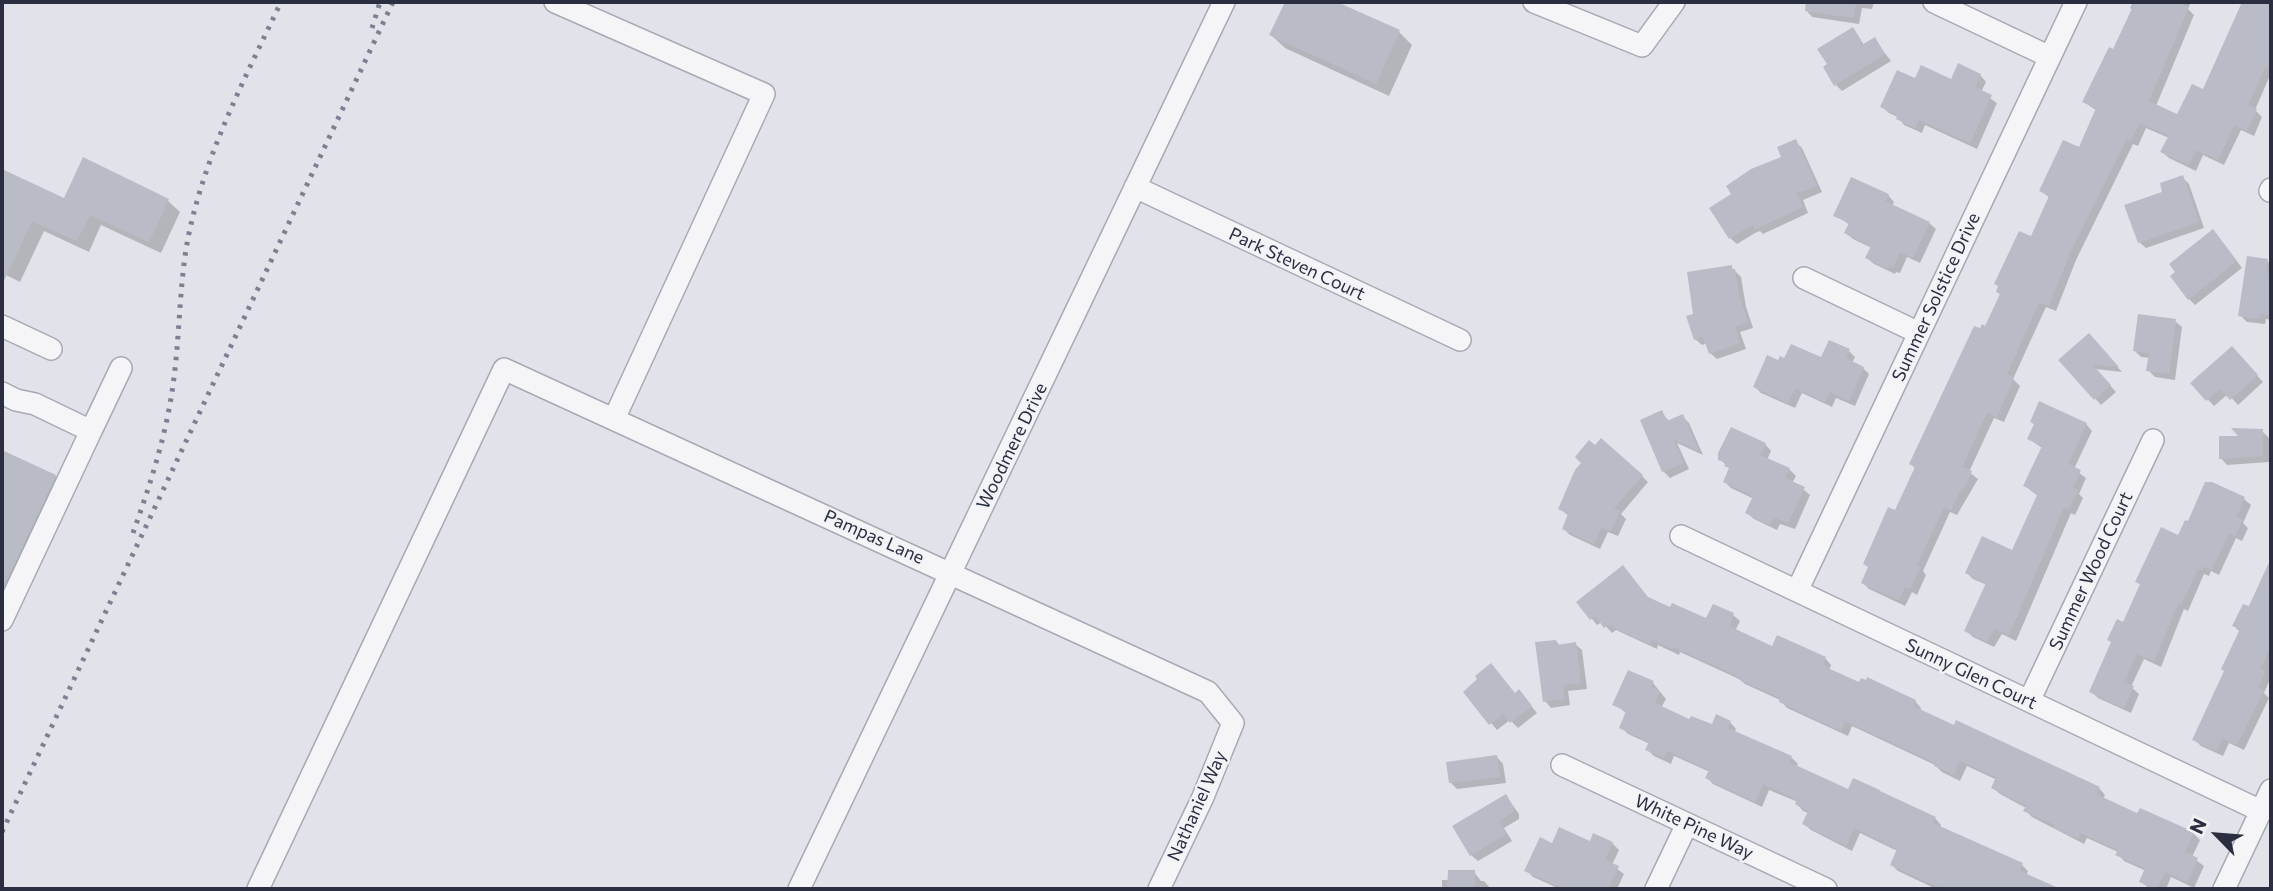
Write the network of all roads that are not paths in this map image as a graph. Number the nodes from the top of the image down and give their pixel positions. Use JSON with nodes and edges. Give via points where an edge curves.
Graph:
{"nodes":[{"id":1,"x":555,"y":2,"type":"edge"},
{"id":2,"x":1224,"y":2,"type":"edge"},
{"id":3,"x":1534,"y":2,"type":"edge"},
{"id":4,"x":1674,"y":2,"type":"edge"},
{"id":5,"x":1934,"y":2,"type":"edge"},
{"id":6,"x":2076,"y":2,"type":"edge"},
{"id":7,"x":2050,"y":57,"type":"junction"},
{"id":8,"x":1135,"y":187,"type":"junction"},
{"id":9,"x":1804,"y":278,"type":"dead end"},
{"id":10,"x":2,"y":326,"type":"edge"},
{"id":11,"x":1919,"y":333,"type":"junction"},
{"id":12,"x":1460,"y":340,"type":"dead end"},
{"id":13,"x":51,"y":349,"type":"dead end"},
{"id":14,"x":121,"y":368,"type":"dead end"},
{"id":15,"x":2,"y":393,"type":"edge"},
{"id":16,"x":614,"y":419,"type":"junction"},
{"id":17,"x":91,"y":430,"type":"junction"},
{"id":18,"x":2152,"y":440,"type":"dead end"},
{"id":19,"x":1681,"y":536,"type":"dead end"},
{"id":20,"x":951,"y":572,"type":"junction"},
{"id":21,"x":1797,"y":591,"type":"junction"},
{"id":22,"x":2,"y":620,"type":"edge"},
{"id":23,"x":2029,"y":701,"type":"junction"},
{"id":24,"x":1233,"y":723,"type":"joint"},
{"id":25,"x":1562,"y":765,"type":"dead end"},
{"id":26,"x":2271,"y":790,"type":"edge"},
{"id":27,"x":2261,"y":811,"type":"junction"},
{"id":28,"x":1687,"y":824,"type":"junction"},
{"id":29,"x":258,"y":889,"type":"edge"},
{"id":30,"x":799,"y":889,"type":"edge"},
{"id":31,"x":1159,"y":889,"type":"edge"},
{"id":32,"x":1656,"y":889,"type":"edge"},
{"id":33,"x":1826,"y":889,"type":"edge"},
{"id":34,"x":2224,"y":889,"type":"edge"}],
"edges":[{"from":1,"to":16,"type":"street","via":[[764,94]]},
{"from":2,"to":8,"type":"street","name":"Woodmere Drive"},
{"from":3,"to":4,"type":"street","via":[[1642,46]]},
{"from":5,"to":7,"type":"street"},
{"from":6,"to":7,"type":"street","name":"Summer Solstice Drive"},
{"from":7,"to":11,"type":"street","name":"Summer Solstice Drive"},
{"from":8,"to":12,"type":"street","name":"Park Steven Court"},
{"from":8,"to":20,"type":"street","name":"Woodmere Drive"},
{"from":9,"to":11,"type":"street"},
{"from":10,"to":13,"type":"street"},
{"from":11,"to":21,"type":"street","name":"Summer Solstice Drive"},
{"from":14,"to":17,"type":"street"},
{"from":15,"to":17,"type":"street"},
{"from":16,"to":20,"type":"street","name":"Pampas Lane"},
{"from":16,"to":29,"type":"street","name":"Pampas Lane","via":[[504,369]]},
{"from":17,"to":22,"type":"street"},
{"from":18,"to":23,"type":"street","name":"Summer Wood Court"},
{"from":19,"to":21,"type":"street","name":"Sunny Glen Court"},
{"from":20,"to":24,"type":"street","name":"Pampas Lane","via":[[1208,692]]},
{"from":20,"to":30,"type":"street","name":"Woodmere Drive"},
{"from":21,"to":23,"type":"street","name":"Sunny Glen Court"},
{"from":23,"to":27,"type":"street","name":"Sunny Glen Court"},
{"from":24,"to":31,"type":"street","name":"Nathaniel Way"},
{"from":25,"to":28,"type":"street","name":"White Pine Way"},
{"from":26,"to":27,"type":"street"},
{"from":27,"to":34,"type":"street"},
{"from":28,"to":32,"type":"street"},
{"from":28,"to":33,"type":"street","name":"White Pine Way"}]}
